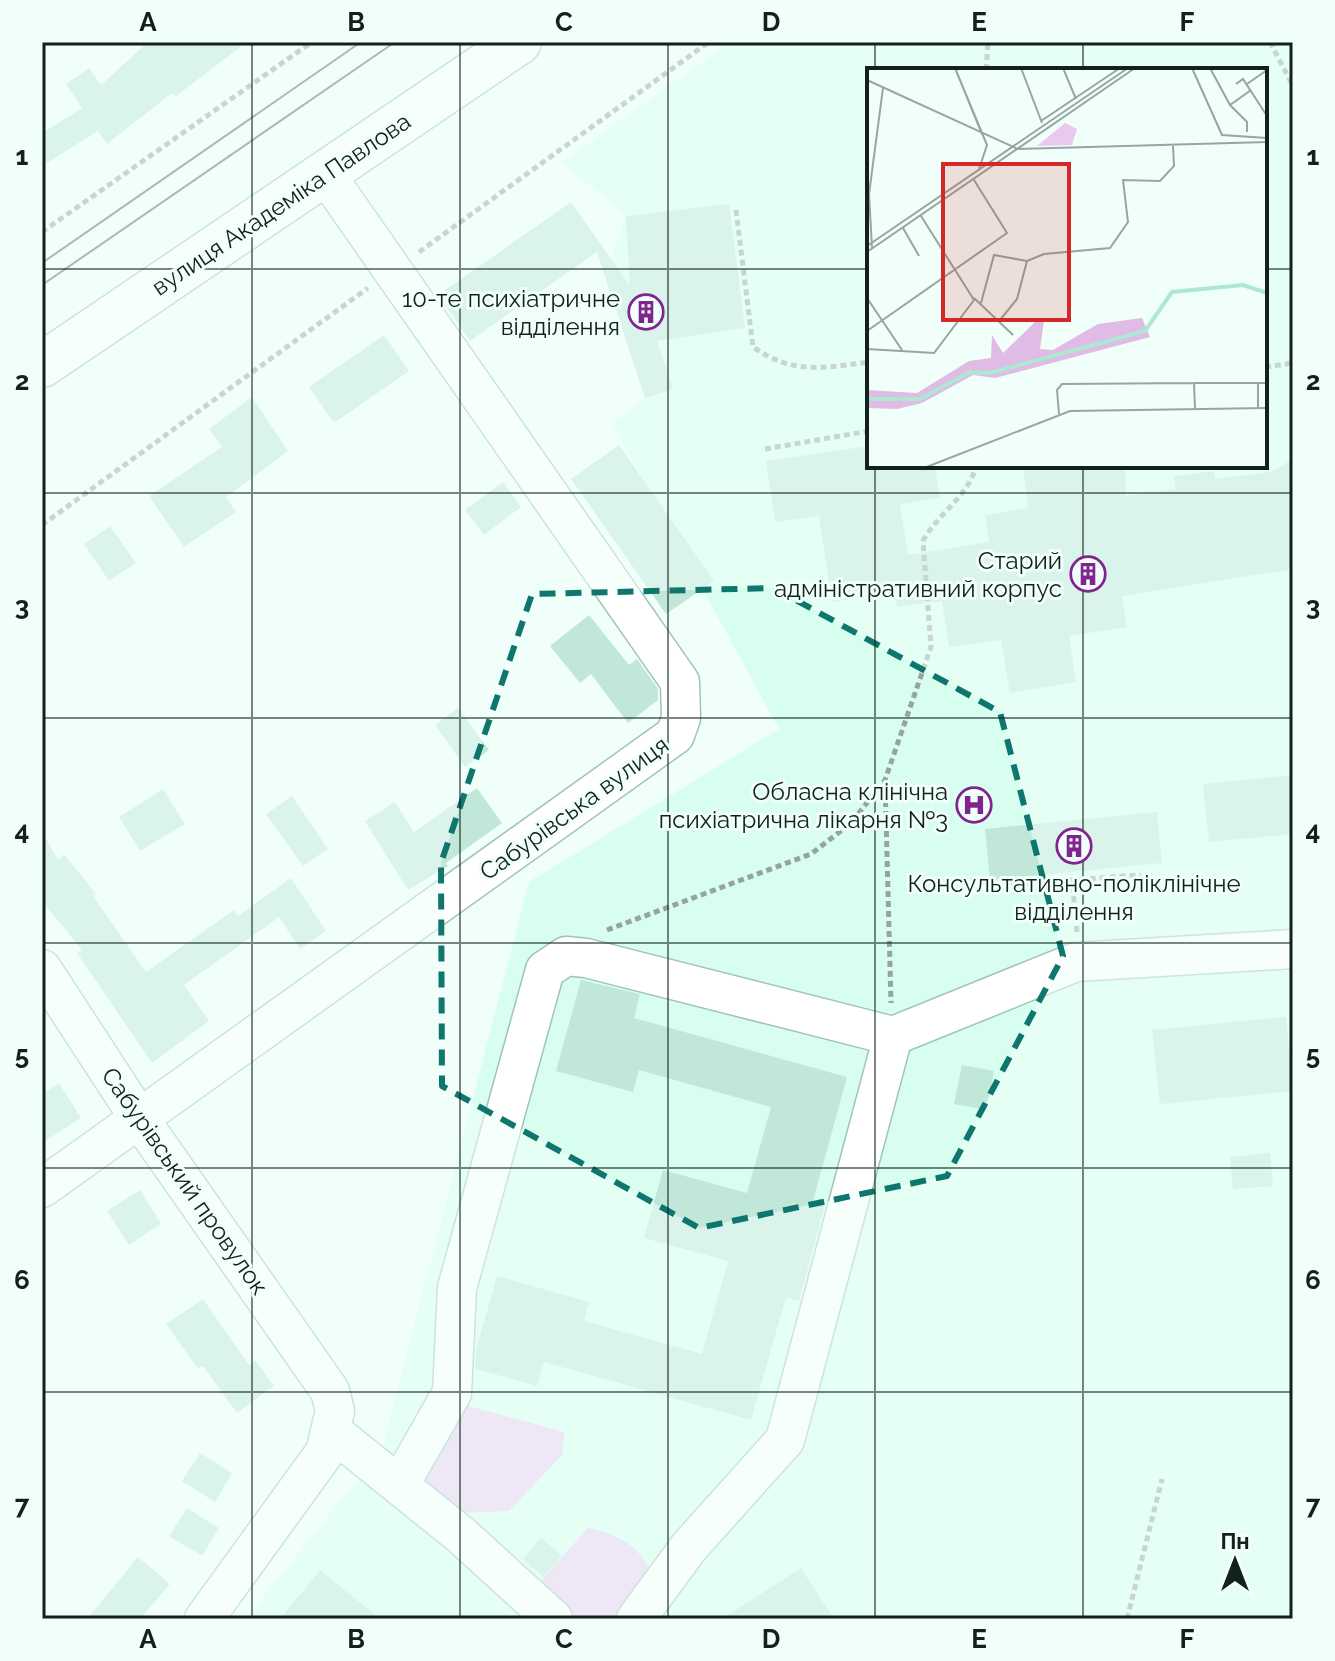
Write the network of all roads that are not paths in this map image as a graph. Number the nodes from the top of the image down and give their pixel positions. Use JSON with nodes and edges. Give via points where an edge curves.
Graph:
{"nodes":[{"id":1,"x":519,"y":42,"type":"edge"},
{"id":2,"x":326,"y":175,"type":"junction"},
{"id":3,"x":42,"y":365,"type":"edge"},
{"id":4,"x":1293,"y":949,"type":"edge"},
{"id":5,"x":42,"y":969,"type":"edge"},
{"id":6,"x":893,"y":1036,"type":"junction"},
{"id":7,"x":141,"y":1121,"type":"junction"},
{"id":8,"x":42,"y":1188,"type":"edge"},
{"id":9,"x":333,"y":1432,"type":"junction"},
{"id":10,"x":400,"y":1484,"type":"junction"},
{"id":11,"x":204,"y":1619,"type":"edge"},
{"id":12,"x":553,"y":1619,"type":"edge"},
{"id":13,"x":636,"y":1619,"type":"edge"}],
"edges":[{"from":1,"to":2,"type":"main road","name":"вулиця Академіка Павлова"},
{"from":2,"to":3,"type":"main road","name":"вулиця Академіка Павлова"},
{"from":2,"to":7,"type":"street","name":"Сабурівська вулиця","via":[[680,682],[681,718],[675,735]]},
{"from":4,"to":6,"type":"street","via":[[1080,961]]},
{"from":5,"to":7,"type":"street","name":"Сабурівський провулок"},
{"from":6,"to":10,"type":"street","via":[[566,956],[545,970],[457,1288],[452,1393]]},
{"from":6,"to":13,"type":"street","via":[[785,1440],[689,1547]]},
{"from":7,"to":8,"type":"street","name":"Сабурівська вулиця"},
{"from":7,"to":9,"type":"street","name":"Сабурівський провулок","via":[[330,1391]]},
{"from":9,"to":10,"type":"street"},
{"from":9,"to":11,"type":"street","via":[[325,1452]]},
{"from":10,"to":12,"type":"street"}]}
